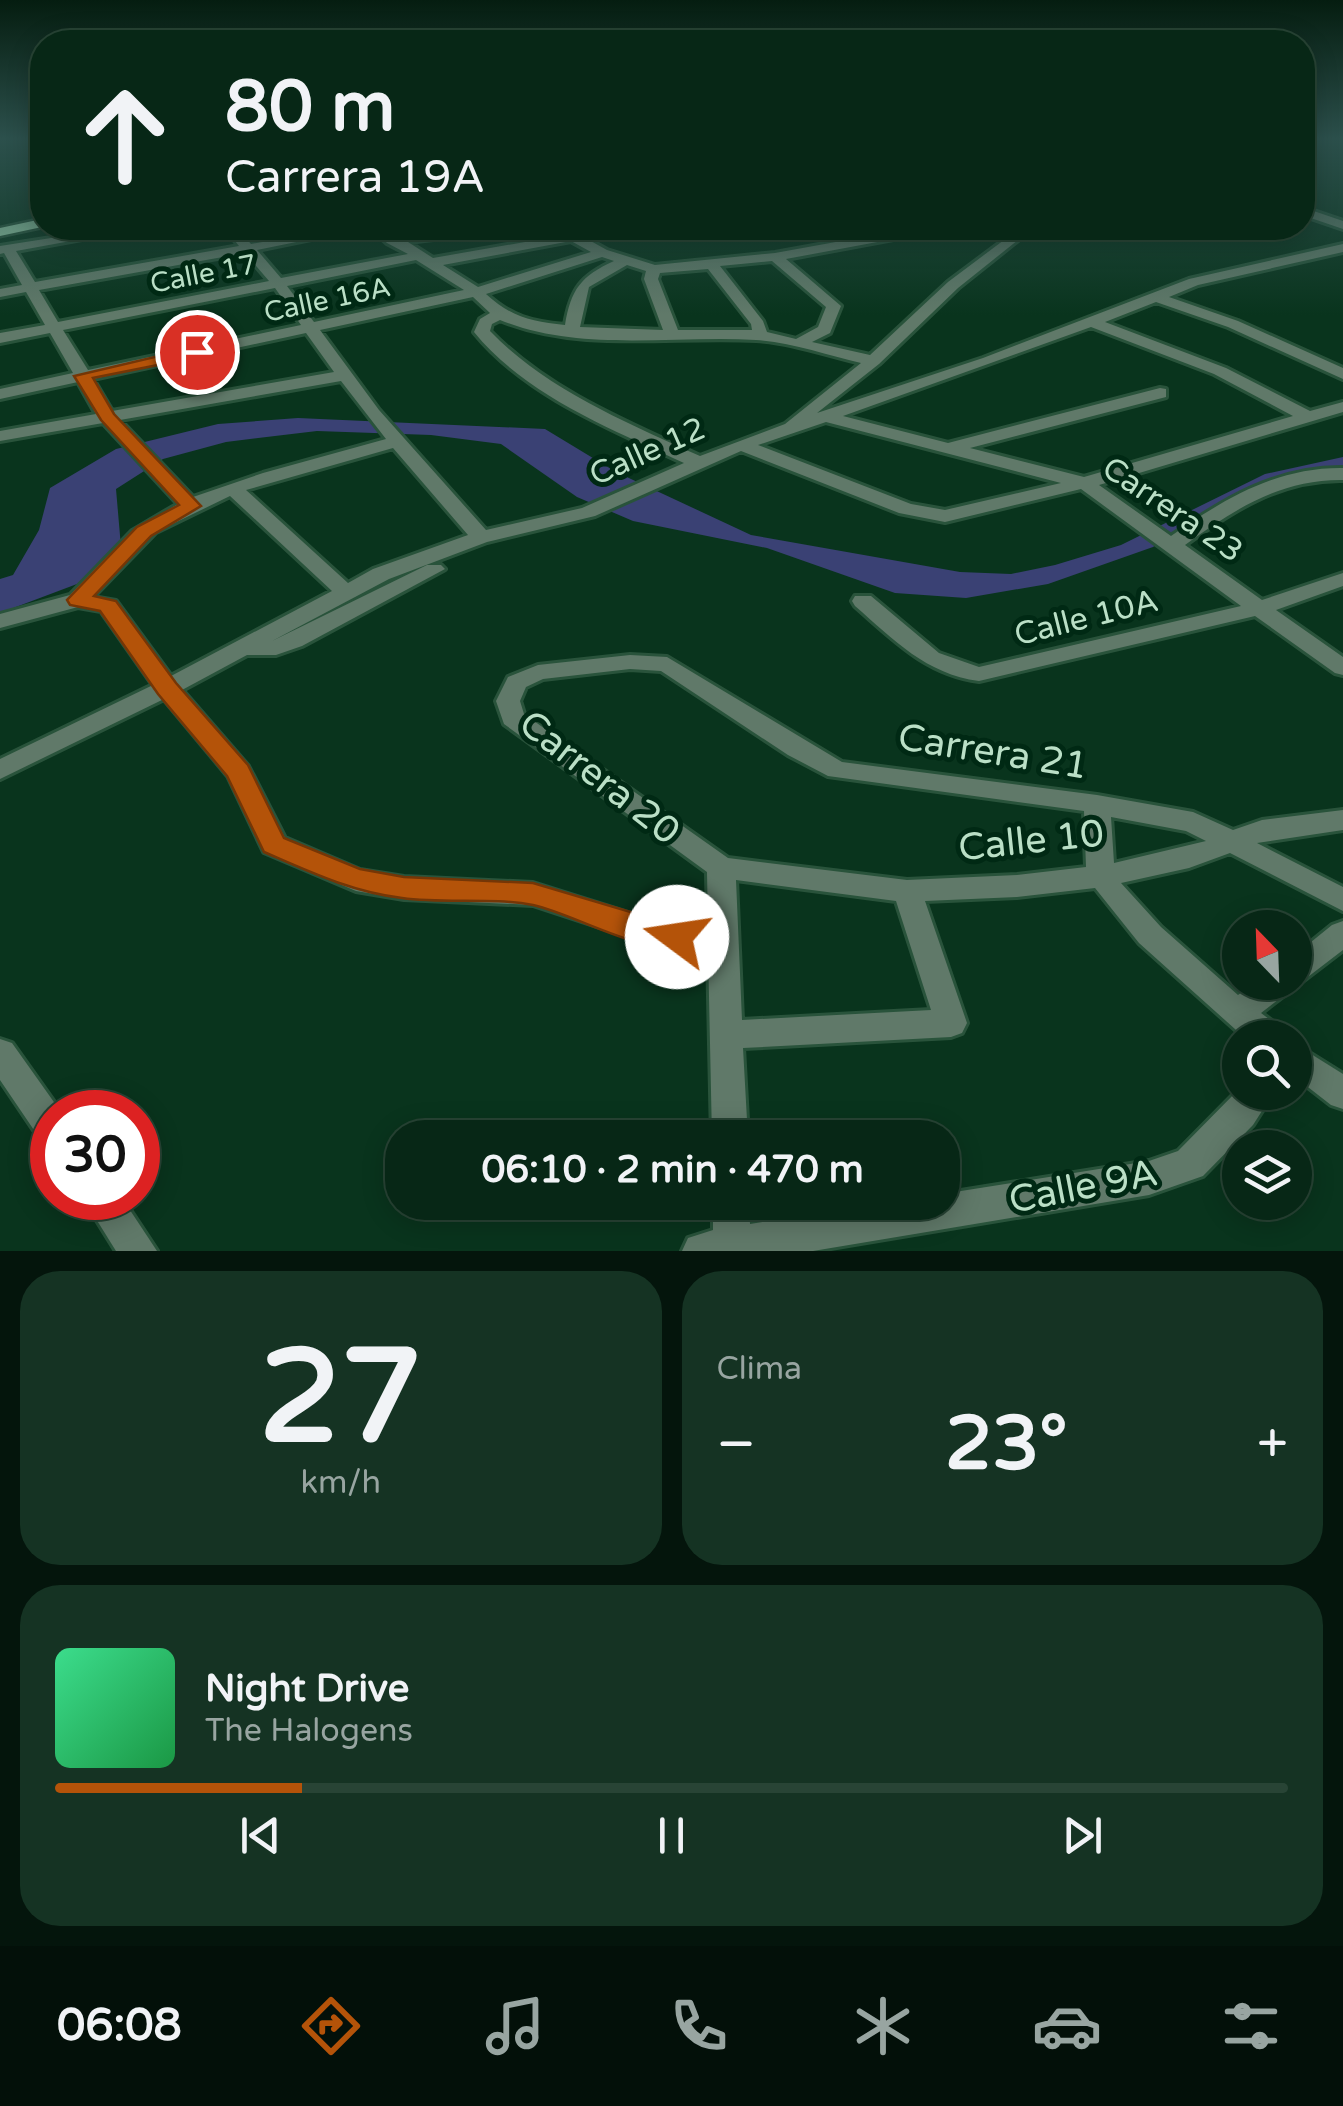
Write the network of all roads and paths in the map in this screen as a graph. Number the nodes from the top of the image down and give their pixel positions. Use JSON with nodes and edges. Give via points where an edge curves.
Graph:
{"nodes":[{"id":1,"x":1315,"y":216,"type":"edge"},
{"id":2,"x":30,"y":223,"type":"edge"},
{"id":3,"x":1343,"y":226,"type":"edge"},
{"id":4,"x":0,"y":229,"type":"edge"},
{"id":5,"x":61,"y":240,"type":"edge"},
{"id":6,"x":241,"y":240,"type":"edge"},
{"id":7,"x":292,"y":240,"type":"edge"},
{"id":8,"x":392,"y":240,"type":"edge"},
{"id":9,"x":528,"y":240,"type":"edge"},
{"id":10,"x":582,"y":240,"type":"edge"},
{"id":11,"x":867,"y":240,"type":"edge"},
{"id":12,"x":1011,"y":240,"type":"edge"},
{"id":13,"x":248,"y":248,"type":"junction"},
{"id":14,"x":1343,"y":248,"type":"edge"},
{"id":15,"x":4,"y":249,"type":"edge"},
{"id":16,"x":602,"y":253,"type":"junction"},
{"id":17,"x":1316,"y":254,"type":"junction"},
{"id":18,"x":776,"y":257,"type":"junction"},
{"id":19,"x":422,"y":260,"type":"junction"},
{"id":20,"x":624,"y":262,"type":"junction"},
{"id":21,"x":713,"y":266,"type":"junction"},
{"id":22,"x":1343,"y":266,"type":"edge"},
{"id":23,"x":654,"y":270,"type":"junction"},
{"id":24,"x":278,"y":283,"type":"junction"},
{"id":25,"x":30,"y":288,"type":"junction"},
{"id":26,"x":476,"y":292,"type":"junction"},
{"id":27,"x":0,"y":293,"type":"edge"},
{"id":28,"x":1154,"y":296,"type":"junction"},
{"id":29,"x":499,"y":314,"type":"junction"},
{"id":30,"x":1090,"y":321,"type":"junction"},
{"id":31,"x":56,"y":328,"type":"junction"},
{"id":32,"x":312,"y":329,"type":"junction"},
{"id":33,"x":572,"y":331,"type":"junction"},
{"id":34,"x":760,"y":335,"type":"junction"},
{"id":35,"x":673,"y":337,"type":"junction"},
{"id":36,"x":0,"y":338,"type":"edge"},
{"id":37,"x":799,"y":343,"type":"junction"},
{"id":38,"x":1343,"y":358,"type":"edge"},
{"id":39,"x":873,"y":362,"type":"junction"},
{"id":40,"x":1320,"y":362,"type":"junction"},
{"id":41,"x":1343,"y":374,"type":"edge"},
{"id":42,"x":82,"y":376,"type":"junction"},
{"id":43,"x":345,"y":376,"type":"junction"},
{"id":44,"x":1160,"y":393,"type":"dead end"},
{"id":45,"x":0,"y":394,"type":"edge"},
{"id":46,"x":1343,"y":408,"type":"edge"},
{"id":47,"x":107,"y":417,"type":"junction"},
{"id":48,"x":830,"y":418,"type":"junction"},
{"id":49,"x":1312,"y":419,"type":"junction"},
{"id":50,"x":782,"y":432,"type":"junction"},
{"id":51,"x":0,"y":436,"type":"edge"},
{"id":52,"x":396,"y":439,"type":"junction"},
{"id":53,"x":741,"y":445,"type":"junction"},
{"id":54,"x":950,"y":448,"type":"junction"},
{"id":55,"x":699,"y":463,"type":"junction"},
{"id":56,"x":1343,"y":474,"type":"edge"},
{"id":57,"x":1084,"y":483,"type":"junction"},
{"id":58,"x":235,"y":490,"type":"junction"},
{"id":59,"x":191,"y":506,"type":"junction"},
{"id":60,"x":522,"y":527,"type":"junction"},
{"id":61,"x":480,"y":537,"type":"junction"},
{"id":62,"x":1171,"y":544,"type":"junction"},
{"id":63,"x":1343,"y":579,"type":"edge"},
{"id":64,"x":345,"y":592,"type":"junction"},
{"id":65,"x":78,"y":600,"type":"junction"},
{"id":66,"x":863,"y":601,"type":"dead end"},
{"id":67,"x":1260,"y":608,"type":"junction"},
{"id":68,"x":0,"y":620,"type":"edge"},
{"id":69,"x":241,"y":648,"type":"junction"},
{"id":70,"x":668,"y":664,"type":"joint"},
{"id":71,"x":1343,"y":668,"type":"edge"},
{"id":72,"x":167,"y":688,"type":"junction"},
{"id":73,"x":0,"y":770,"type":"edge"},
{"id":74,"x":1097,"y":804,"type":"junction"},
{"id":75,"x":1343,"y":820,"type":"edge"},
{"id":76,"x":1230,"y":841,"type":"junction"},
{"id":77,"x":721,"y":868,"type":"junction"},
{"id":78,"x":1102,"y":876,"type":"junction"},
{"id":79,"x":907,"y":891,"type":"junction"},
{"id":80,"x":1343,"y":900,"type":"edge"},
{"id":81,"x":1343,"y":932,"type":"edge"},
{"id":82,"x":723,"y":938,"type":"junction"},
{"id":83,"x":1312,"y":958,"type":"edge"},
{"id":84,"x":1255,"y":1000,"type":"edge"},
{"id":85,"x":1237,"y":1013,"type":"junction"},
{"id":86,"x":1246,"y":1020,"type":"edge"},
{"id":87,"x":728,"y":1035,"type":"junction"},
{"id":88,"x":0,"y":1053,"type":"edge"},
{"id":89,"x":1312,"y":1071,"type":"edge"},
{"id":90,"x":1343,"y":1094,"type":"edge"},
{"id":91,"x":30,"y":1096,"type":"edge"},
{"id":92,"x":1244,"y":1110,"type":"edge"},
{"id":93,"x":730,"y":1120,"type":"edge"},
{"id":94,"x":116,"y":1220,"type":"edge"},
{"id":95,"x":726,"y":1220,"type":"edge"},
{"id":96,"x":717,"y":1249,"type":"edge"},
{"id":97,"x":138,"y":1251,"type":"edge"}],
"edges":[{"from":1,"to":3,"type":"street"},
{"from":2,"to":4,"type":"main road"},
{"from":5,"to":15,"type":"street"},
{"from":6,"to":13,"type":"street"},
{"from":7,"to":13,"type":"street"},
{"from":8,"to":19,"type":"street"},
{"from":9,"to":19,"type":"street","name":"Calle 17"},
{"from":10,"to":16,"type":"street"},
{"from":11,"to":18,"type":"street"},
{"from":12,"to":39,"type":"street"},
{"from":13,"to":24,"type":"street"},
{"from":13,"to":25,"type":"street"},
{"from":14,"to":17,"type":"street","name":"Calle 12"},
{"from":15,"to":25,"type":"street"},
{"from":16,"to":20,"type":"street"},
{"from":16,"to":26,"type":"street","name":"Calle 16A"},
{"from":17,"to":22,"type":"street"},
{"from":17,"to":28,"type":"street","name":"Calle 12"},
{"from":18,"to":21,"type":"street"},
{"from":18,"to":37,"type":"street","via":[[834,306],[825,330]]},
{"from":19,"to":24,"type":"street","name":"Calle 17"},
{"from":19,"to":26,"type":"street"},
{"from":20,"to":23,"type":"street"},
{"from":20,"to":33,"type":"street","via":[[578,287]]},
{"from":21,"to":23,"type":"street"},
{"from":21,"to":34,"type":"street"},
{"from":23,"to":35,"type":"street","via":[[651,279]]},
{"from":24,"to":31,"type":"street","name":"Calle 17"},
{"from":24,"to":32,"type":"street"},
{"from":25,"to":27,"type":"street"},
{"from":25,"to":31,"type":"street"},
{"from":26,"to":29,"type":"street"},
{"from":26,"to":32,"type":"street","name":"Calle 16A"},
{"from":28,"to":30,"type":"street","name":"Calle 12"},
{"from":28,"to":40,"type":"street"},
{"from":29,"to":33,"type":"street","via":[[528,326]]},
{"from":29,"to":55,"type":"street","via":[[484,322],[482,332],[506,358],[614,423]]},
{"from":30,"to":48,"type":"street","name":"Calle 12"},
{"from":30,"to":49,"type":"street","via":[[1220,371]]},
{"from":31,"to":36,"type":"street","name":"Calle 17"},
{"from":31,"to":42,"type":"street"},
{"from":32,"to":42,"type":"street","name":"Calle 16A"},
{"from":32,"to":43,"type":"street"},
{"from":33,"to":35,"type":"street"},
{"from":34,"to":35,"type":"street"},
{"from":34,"to":37,"type":"street"},
{"from":37,"to":39,"type":"street"},
{"from":38,"to":40,"type":"street"},
{"from":39,"to":50,"type":"street"},
{"from":40,"to":41,"type":"street"},
{"from":42,"to":45,"type":"street","name":"Calle 16A"},
{"from":42,"to":47,"type":"street"},
{"from":43,"to":47,"type":"street"},
{"from":43,"to":52,"type":"street"},
{"from":44,"to":54,"type":"street"},
{"from":46,"to":49,"type":"street"},
{"from":47,"to":51,"type":"street"},
{"from":47,"to":59,"type":"street"},
{"from":48,"to":50,"type":"street","name":"Calle 12"},
{"from":48,"to":54,"type":"street","name":"Carrera 23"},
{"from":49,"to":57,"type":"street"},
{"from":50,"to":53,"type":"street","name":"Calle 12"},
{"from":52,"to":58,"type":"street"},
{"from":52,"to":61,"type":"street"},
{"from":53,"to":55,"type":"street","name":"Calle 12"},
{"from":53,"to":57,"type":"street","via":[[926,516],[978,511]]},
{"from":54,"to":57,"type":"street","name":"Carrera 23"},
{"from":55,"to":60,"type":"street","name":"Calle 12","via":[[588,512]]},
{"from":56,"to":62,"type":"street","via":[[1298,475]]},
{"from":57,"to":62,"type":"street","name":"Carrera 23"},
{"from":58,"to":59,"type":"street"},
{"from":58,"to":64,"type":"street"},
{"from":59,"to":65,"type":"street","via":[[144,532]]},
{"from":60,"to":61,"type":"street","name":"Calle 12"},
{"from":60,"to":69,"type":"street","via":[[508,541],[412,579],[294,641]]},
{"from":61,"to":64,"type":"street","name":"Calle 12"},
{"from":62,"to":67,"type":"street","name":"Carrera 23"},
{"from":63,"to":67,"type":"street","name":"Calle 10A"},
{"from":64,"to":69,"type":"street","name":"Calle 12"},
{"from":65,"to":68,"type":"street"},
{"from":65,"to":72,"type":"street","via":[[108,606]]},
{"from":66,"to":67,"type":"street","name":"Calle 10A","via":[[959,674]]},
{"from":67,"to":71,"type":"street","name":"Carrera 23"},
{"from":69,"to":72,"type":"street","name":"Calle 12"},
{"from":70,"to":74,"type":"street","name":"Carrera 21","via":[[837,770]]},
{"from":70,"to":77,"type":"street","name":"Carrera 20","via":[[538,672],[516,682],[508,701],[513,718]]},
{"from":72,"to":73,"type":"street","name":"Calle 12"},
{"from":72,"to":82,"type":"street","via":[[239,772],[274,845],[356,880],[533,894],[654,934]]},
{"from":74,"to":76,"type":"street","via":[[1193,822]]},
{"from":74,"to":78,"type":"street","name":"Carrera 21"},
{"from":75,"to":76,"type":"street","name":"Calle 10"},
{"from":76,"to":78,"type":"street","name":"Calle 10","via":[[1190,858]]},
{"from":76,"to":80,"type":"street"},
{"from":77,"to":79,"type":"street","name":"Calle 10"},
{"from":77,"to":82,"type":"street"},
{"from":78,"to":79,"type":"street","name":"Calle 10"},
{"from":78,"to":85,"type":"street","via":[[1117,900]]},
{"from":79,"to":87,"type":"street","via":[[951,1023]]},
{"from":81,"to":83,"type":"street"},
{"from":82,"to":87,"type":"street"},
{"from":84,"to":85,"type":"street"},
{"from":85,"to":86,"type":"street"},
{"from":87,"to":93,"type":"street"},
{"from":88,"to":91,"type":"street"},
{"from":89,"to":90,"type":"street"},
{"from":92,"to":96,"type":"street","name":"Calle 9A","via":[[1190,1164],[1149,1178]]},
{"from":94,"to":97,"type":"street"},
{"from":95,"to":96,"type":"street"}]}
